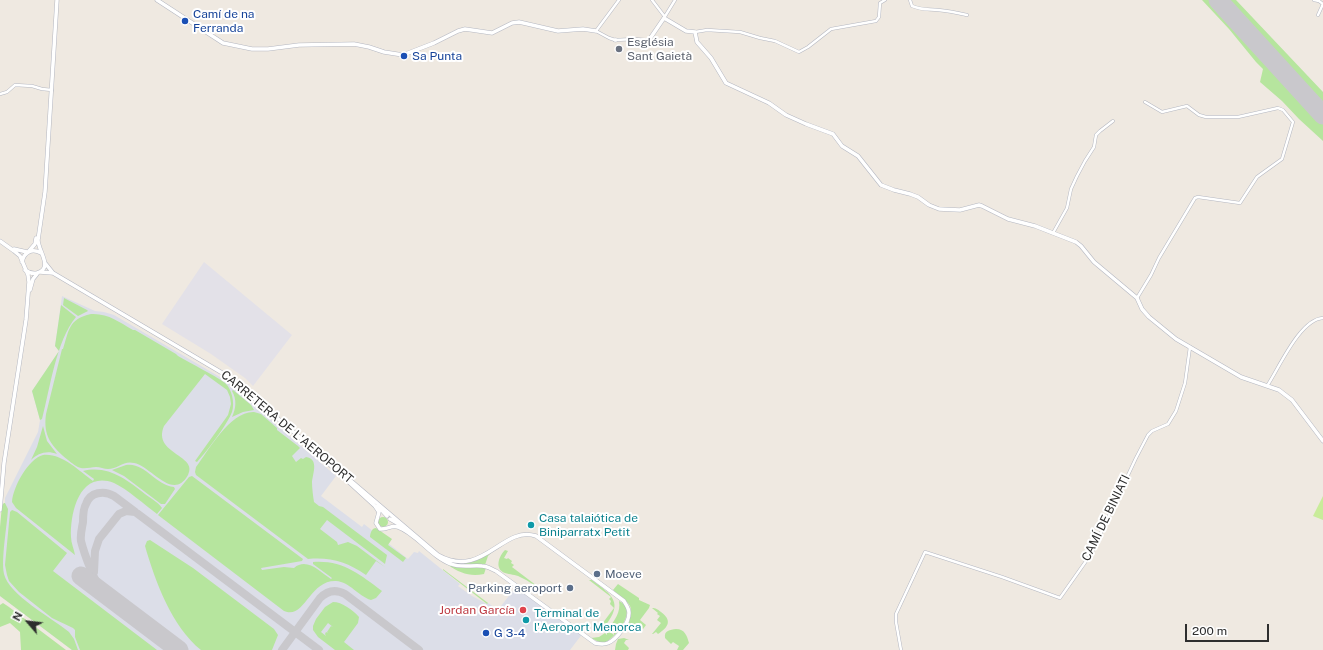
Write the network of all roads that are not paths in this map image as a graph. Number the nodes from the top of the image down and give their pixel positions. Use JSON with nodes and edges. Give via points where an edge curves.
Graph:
{"nodes":[{"id":1,"x":57,"y":0,"type":"edge"},
{"id":2,"x":157,"y":0,"type":"edge"},
{"id":3,"x":619,"y":0,"type":"edge"},
{"id":4,"x":652,"y":0,"type":"edge"},
{"id":5,"x":675,"y":0,"type":"edge"},
{"id":6,"x":885,"y":0,"type":"edge"},
{"id":7,"x":910,"y":0,"type":"edge"},
{"id":8,"x":1314,"y":0,"type":"edge"},
{"id":9,"x":1323,"y":10,"type":"edge"},
{"id":10,"x":967,"y":15,"type":"dead end"},
{"id":11,"x":664,"y":18,"type":"junction"},
{"id":12,"x":596,"y":31,"type":"junction"},
{"id":13,"x":695,"y":32,"type":"junction"},
{"id":14,"x":649,"y":40,"type":"joint"},
{"id":15,"x":52,"y":90,"type":"junction"},
{"id":16,"x":0,"y":94,"type":"edge"},
{"id":17,"x":1145,"y":102,"type":"dead end"},
{"id":18,"x":1113,"y":121,"type":"dead end"},
{"id":19,"x":45,"y":181,"type":"junction"},
{"id":20,"x":1053,"y":233,"type":"junction"},
{"id":21,"x":0,"y":241,"type":"edge"},
{"id":22,"x":10,"y":248,"type":"junction"},
{"id":23,"x":29,"y":252,"type":"junction"},
{"id":24,"x":41,"y":253,"type":"junction"},
{"id":25,"x":22,"y":263,"type":"junction"},
{"id":26,"x":45,"y":263,"type":"junction"},
{"id":27,"x":25,"y":270,"type":"junction"},
{"id":28,"x":39,"y":272,"type":"junction"},
{"id":29,"x":53,"y":273,"type":"junction"},
{"id":30,"x":1137,"y":298,"type":"junction"},
{"id":31,"x":28,"y":301,"type":"junction"},
{"id":32,"x":1323,"y":318,"type":"edge"},
{"id":33,"x":1190,"y":347,"type":"junction"},
{"id":34,"x":1267,"y":386,"type":"junction"},
{"id":35,"x":305,"y":442,"type":"junction"},
{"id":36,"x":1323,"y":442,"type":"edge"},
{"id":37,"x":358,"y":486,"type":"junction"},
{"id":38,"x":1,"y":498,"type":"edge"},
{"id":39,"x":0,"y":510,"type":"edge"},
{"id":40,"x":387,"y":516,"type":"junction"},
{"id":41,"x":377,"y":519,"type":"junction"},
{"id":42,"x":390,"y":519,"type":"junction"},
{"id":43,"x":388,"y":528,"type":"junction"},
{"id":44,"x":412,"y":534,"type":"junction"},
{"id":45,"x":901,"y":650,"type":"edge"}],
"edges":[{"from":1,"to":15,"type":"main road"},
{"from":2,"to":12,"type":"main road","via":[[223,43],[252,49],[354,44],[403,55],[458,31],[466,29],[492,33],[514,22],[558,31]]},
{"from":3,"to":12,"type":"street"},
{"from":4,"to":11,"type":"street"},
{"from":5,"to":11,"type":"street"},
{"from":6,"to":13,"type":"street","via":[[880,3],[879,17],[876,21],[830,29],[799,52],[775,41],[740,32]]},
{"from":7,"to":10,"type":"street","via":[[912,6],[918,9]]},
{"from":8,"to":9,"type":"street","via":[[1323,4],[1318,14]]},
{"from":11,"to":13,"type":"main road","via":[[686,31]]},
{"from":11,"to":14,"type":"main road"},
{"from":12,"to":14,"type":"street","via":[[616,40]]},
{"from":13,"to":20,"type":"main road","via":[[698,44],[711,58],[726,83],[769,103],[786,115],[833,134],[842,146],[858,156],[884,187],[918,197],[939,209],[960,210],[979,205],[1008,219]]},
{"from":15,"to":16,"type":"street","via":[[15,85]]},
{"from":15,"to":19,"type":"main road"},
{"from":17,"to":30,"type":"street","via":[[1162,112],[1187,106],[1206,117],[1238,117],[1278,108],[1283,110],[1293,123],[1282,159],[1257,177],[1240,203],[1198,197],[1194,199]]},
{"from":18,"to":20,"type":"street","via":[[1096,136],[1094,147],[1071,189],[1067,208]]},
{"from":19,"to":23,"type":"main road","via":[[35,244]]},
{"from":19,"to":24,"type":"main road","via":[[38,240]]},
{"from":20,"to":30,"type":"main road","via":[[1079,244],[1094,262]]},
{"from":21,"to":22,"type":"main road"},
{"from":22,"to":23,"type":"main road"},
{"from":22,"to":25,"type":"main road","via":[[20,256]]},
{"from":23,"to":24,"type":"main road","via":[[35,250]]},
{"from":23,"to":25,"type":"main road","via":[[24,255]]},
{"from":24,"to":26,"type":"main road"},
{"from":25,"to":27,"type":"main road"},
{"from":26,"to":28,"type":"main road"},
{"from":26,"to":29,"type":"main road","name":"CARRETERA DE L'AEROPORT"},
{"from":27,"to":28,"type":"main road","via":[[32,274]]},
{"from":27,"to":31,"type":"main road","via":[[28,277]]},
{"from":28,"to":29,"type":"main road","name":"CARRETERA DE L'AEROPORT"},
{"from":28,"to":31,"type":"main road","via":[[32,282]]},
{"from":29,"to":35,"type":"main road","name":"CARRETERA DE L'AEROPORT","via":[[229,377]]},
{"from":30,"to":33,"type":"main road","via":[[1142,309],[1158,325]]},
{"from":31,"to":38,"type":"main road"},
{"from":32,"to":34,"type":"street","via":[[1318,318],[1304,328],[1287,349]]},
{"from":33,"to":34,"type":"main road","via":[[1240,377]]},
{"from":33,"to":45,"type":"street","name":"CAMÍ DE BINIATI","via":[[1185,383],[1176,411],[1168,424],[1148,435],[1091,554],[1060,598],[925,552],[896,614]]},
{"from":34,"to":36,"type":"main road","via":[[1289,397]]},
{"from":35,"to":37,"type":"main road","name":"CARRETERA DE L'AEROPORT"},
{"from":35,"to":41,"type":"main road","via":[[375,506],[379,512]]},
{"from":37,"to":40,"type":"main road"},
{"from":37,"to":44,"type":"main road","name":"CARRETERA DE L'AEROPORT"},
{"from":38,"to":39,"type":"main road"},
{"from":40,"to":41,"type":"main road","via":[[381,515]]},
{"from":40,"to":42,"type":"main road"},
{"from":41,"to":43,"type":"main road","via":[[378,527]]},
{"from":42,"to":43,"type":"main road"},
{"from":42,"to":44,"type":"main road"},
{"from":43,"to":44,"type":"main road","name":"CARRETERA DE L'AEROPORT","via":[[404,530],[439,559],[452,565],[488,567],[496,571],[588,640],[606,644],[620,633],[626,623],[629,614],[624,601],[539,538],[520,536],[478,558],[458,562],[436,554]]}]}
